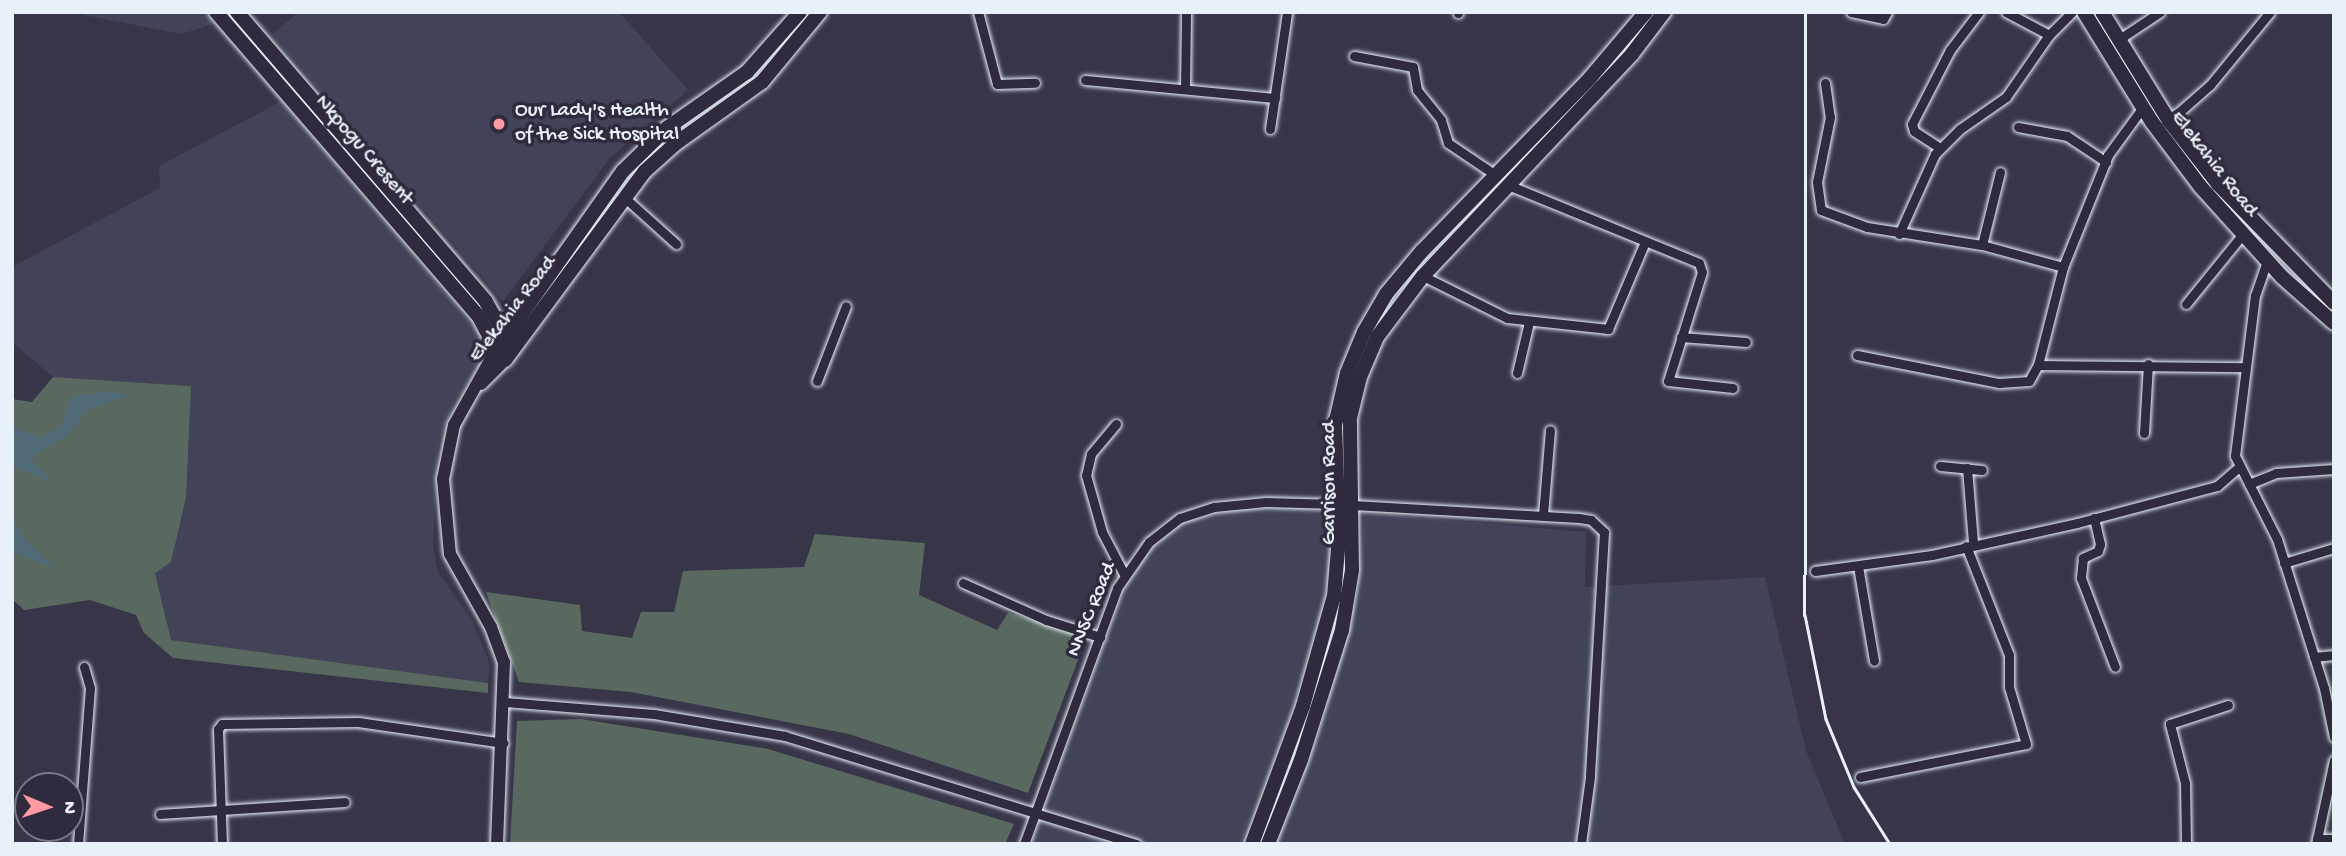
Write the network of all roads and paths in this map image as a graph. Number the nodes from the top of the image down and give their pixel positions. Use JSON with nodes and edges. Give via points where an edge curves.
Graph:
{"nodes":[{"id":1,"x":216,"y":12,"type":"edge"},
{"id":2,"x":237,"y":12,"type":"edge"},
{"id":3,"x":800,"y":12,"type":"edge"},
{"id":4,"x":820,"y":12,"type":"edge"},
{"id":5,"x":978,"y":12,"type":"edge"},
{"id":6,"x":1186,"y":12,"type":"edge"},
{"id":7,"x":1287,"y":12,"type":"edge"},
{"id":8,"x":1646,"y":12,"type":"edge"},
{"id":9,"x":1664,"y":12,"type":"edge"},
{"id":10,"x":1851,"y":12,"type":"edge"},
{"id":11,"x":1887,"y":12,"type":"edge"},
{"id":12,"x":1979,"y":12,"type":"edge"},
{"id":13,"x":2006,"y":12,"type":"edge"},
{"id":14,"x":2073,"y":12,"type":"edge"},
{"id":15,"x":2084,"y":12,"type":"edge"},
{"id":16,"x":2102,"y":12,"type":"edge"},
{"id":17,"x":2160,"y":12,"type":"edge"},
{"id":18,"x":2270,"y":12,"type":"edge"},
{"id":19,"x":2049,"y":35,"type":"junction"},
{"id":20,"x":2118,"y":40,"type":"junction"},
{"id":21,"x":1354,"y":56,"type":"dead end"},
{"id":22,"x":1085,"y":80,"type":"dead end"},
{"id":23,"x":1035,"y":83,"type":"dead end"},
{"id":24,"x":1825,"y":83,"type":"dead end"},
{"id":25,"x":1185,"y":88,"type":"junction"},
{"id":26,"x":1275,"y":98,"type":"junction"},
{"id":27,"x":2143,"y":107,"type":"junction"},
{"id":28,"x":2169,"y":121,"type":"junction"},
{"id":29,"x":2018,"y":127,"type":"dead end"},
{"id":30,"x":1270,"y":129,"type":"dead end"},
{"id":31,"x":1940,"y":148,"type":"junction"},
{"id":32,"x":2106,"y":162,"type":"junction"},
{"id":33,"x":2000,"y":172,"type":"dead end"},
{"id":34,"x":1502,"y":180,"type":"junction"},
{"id":35,"x":625,"y":198,"type":"junction"},
{"id":36,"x":1899,"y":234,"type":"junction"},
{"id":37,"x":2242,"y":235,"type":"junction"},
{"id":38,"x":1645,"y":242,"type":"junction"},
{"id":39,"x":676,"y":244,"type":"dead end"},
{"id":40,"x":1982,"y":245,"type":"junction"},
{"id":41,"x":2267,"y":261,"type":"junction"},
{"id":42,"x":2063,"y":267,"type":"junction"},
{"id":43,"x":1423,"y":275,"type":"junction"},
{"id":44,"x":486,"y":302,"type":"junction"},
{"id":45,"x":2334,"y":303,"type":"edge"},
{"id":46,"x":2186,"y":304,"type":"dead end"},
{"id":47,"x":846,"y":306,"type":"dead end"},
{"id":48,"x":524,"y":307,"type":"junction"},
{"id":49,"x":479,"y":317,"type":"junction"},
{"id":50,"x":1529,"y":323,"type":"junction"},
{"id":51,"x":2334,"y":323,"type":"edge"},
{"id":52,"x":529,"y":329,"type":"junction"},
{"id":53,"x":506,"y":333,"type":"junction"},
{"id":54,"x":1681,"y":337,"type":"junction"},
{"id":55,"x":1746,"y":341,"type":"dead end"},
{"id":56,"x":1857,"y":355,"type":"dead end"},
{"id":57,"x":499,"y":357,"type":"junction"},
{"id":58,"x":2148,"y":364,"type":"junction"},
{"id":59,"x":2038,"y":365,"type":"junction"},
{"id":60,"x":2244,"y":367,"type":"junction"},
{"id":61,"x":1517,"y":373,"type":"dead end"},
{"id":62,"x":817,"y":381,"type":"dead end"},
{"id":63,"x":1733,"y":388,"type":"dead end"},
{"id":64,"x":1116,"y":424,"type":"dead end"},
{"id":65,"x":1550,"y":430,"type":"dead end"},
{"id":66,"x":2144,"y":433,"type":"dead end"},
{"id":67,"x":1940,"y":466,"type":"dead end"},
{"id":68,"x":1967,"y":468,"type":"junction"},
{"id":69,"x":2238,"y":468,"type":"junction"},
{"id":70,"x":1982,"y":470,"type":"dead end"},
{"id":71,"x":2334,"y":470,"type":"edge"},
{"id":72,"x":2249,"y":484,"type":"junction"},
{"id":73,"x":1337,"y":504,"type":"junction"},
{"id":74,"x":1353,"y":505,"type":"junction"},
{"id":75,"x":1543,"y":516,"type":"junction"},
{"id":76,"x":2094,"y":518,"type":"junction"},
{"id":77,"x":1970,"y":545,"type":"junction"},
{"id":78,"x":2334,"y":548,"type":"edge"},
{"id":79,"x":2284,"y":563,"type":"junction"},
{"id":80,"x":1858,"y":566,"type":"junction"},
{"id":81,"x":1815,"y":571,"type":"dead end"},
{"id":82,"x":1124,"y":574,"type":"junction"},
{"id":83,"x":963,"y":583,"type":"dead end"},
{"id":84,"x":1100,"y":637,"type":"junction"},
{"id":85,"x":2334,"y":655,"type":"edge"},
{"id":86,"x":2314,"y":657,"type":"junction"},
{"id":87,"x":1874,"y":661,"type":"dead end"},
{"id":88,"x":84,"y":667,"type":"dead end"},
{"id":89,"x":2115,"y":667,"type":"dead end"},
{"id":90,"x":505,"y":702,"type":"junction"},
{"id":91,"x":2228,"y":705,"type":"dead end"},
{"id":92,"x":2334,"y":737,"type":"edge"},
{"id":93,"x":503,"y":743,"type":"junction"},
{"id":94,"x":2334,"y":760,"type":"edge"},
{"id":95,"x":1860,"y":777,"type":"dead end"},
{"id":96,"x":345,"y":803,"type":"dead end"},
{"id":97,"x":221,"y":810,"type":"junction"},
{"id":98,"x":160,"y":814,"type":"dead end"},
{"id":99,"x":1037,"y":814,"type":"junction"},
{"id":100,"x":2334,"y":839,"type":"edge"},
{"id":101,"x":2316,"y":841,"type":"edge"},
{"id":102,"x":78,"y":844,"type":"edge"},
{"id":103,"x":222,"y":844,"type":"edge"},
{"id":104,"x":497,"y":844,"type":"edge"},
{"id":105,"x":1024,"y":844,"type":"edge"},
{"id":106,"x":1137,"y":844,"type":"edge"},
{"id":107,"x":1252,"y":844,"type":"edge"},
{"id":108,"x":1268,"y":844,"type":"edge"},
{"id":109,"x":1581,"y":844,"type":"edge"},
{"id":110,"x":2186,"y":844,"type":"edge"}],
"edges":[{"from":1,"to":49,"type":"main road","name":"Nkpogu Cresent"},
{"from":2,"to":44,"type":"main road","name":"Nkpogu Cresent"},
{"from":3,"to":48,"type":"main road","name":"Elekahia Road","via":[[747,72],[645,147]]},
{"from":4,"to":35,"type":"main road","name":"Elekahia Road","via":[[767,76],[675,144]]},
{"from":5,"to":23,"type":"street","via":[[997,84]]},
{"from":6,"to":25,"type":"street"},
{"from":7,"to":26,"type":"street"},
{"from":8,"to":34,"type":"main road","name":"Garrison Road"},
{"from":9,"to":34,"type":"main road","name":"Garrison Road","via":[[1632,54]]},
{"from":10,"to":11,"type":"street","via":[[1883,19]]},
{"from":12,"to":31,"type":"street","via":[[1950,50],[1912,124],[1914,131]]},
{"from":13,"to":19,"type":"street"},
{"from":14,"to":19,"type":"street"},
{"from":15,"to":27,"type":"main road","name":"Elekahia Road"},
{"from":16,"to":20,"type":"main road","name":"Elekahia Road"},
{"from":17,"to":20,"type":"street"},
{"from":18,"to":28,"type":"street","via":[[2210,85]]},
{"from":19,"to":31,"type":"street","via":[[2006,97]]},
{"from":20,"to":28,"type":"main road","name":"Elekahia Road"},
{"from":21,"to":34,"type":"street","via":[[1413,68],[1418,90],[1441,120],[1448,143]]},
{"from":22,"to":25,"type":"street"},
{"from":24,"to":36,"type":"street","via":[[1830,102],[1829,135],[1817,182],[1818,206],[1867,227]]},
{"from":25,"to":26,"type":"street"},
{"from":26,"to":30,"type":"street"},
{"from":27,"to":32,"type":"street"},
{"from":27,"to":37,"type":"main road","name":"Elekahia Road"},
{"from":28,"to":45,"type":"main road","name":"Elekahia Road","via":[[2261,233]]},
{"from":29,"to":32,"type":"street","via":[[2067,136]]},
{"from":31,"to":36,"type":"street"},
{"from":32,"to":42,"type":"street"},
{"from":33,"to":40,"type":"street"},
{"from":34,"to":38,"type":"street"},
{"from":34,"to":43,"type":"main road","name":"Garrison Road"},
{"from":34,"to":73,"type":"main road","name":"Garrison Road","via":[[1405,271],[1364,332],[1337,415]]},
{"from":35,"to":39,"type":"street"},
{"from":35,"to":52,"type":"main road","name":"Elekahia Road"},
{"from":36,"to":40,"type":"street"},
{"from":37,"to":41,"type":"main road","name":"Elekahia Road"},
{"from":37,"to":46,"type":"street"},
{"from":38,"to":50,"type":"street","via":[[1610,327]]},
{"from":38,"to":54,"type":"street","via":[[1702,267]]},
{"from":40,"to":42,"type":"street"},
{"from":41,"to":51,"type":"main road","name":"Elekahia Road"},
{"from":41,"to":60,"type":"street","via":[[2258,281]]},
{"from":42,"to":59,"type":"street"},
{"from":43,"to":50,"type":"street","via":[[1507,318]]},
{"from":43,"to":74,"type":"main road","name":"Garrison Road","via":[[1377,337],[1360,377],[1348,443]]},
{"from":44,"to":48,"type":"main road","via":[[505,311]]},
{"from":44,"to":53,"type":"main road","name":"Nkpogu Cresent"},
{"from":47,"to":62,"type":"street"},
{"from":48,"to":53,"type":"main road","name":"Elekahia Road"},
{"from":49,"to":53,"type":"main road","name":"Nkpogu Cresent"},
{"from":49,"to":57,"type":"main road","name":"Nkpogu Cresent"},
{"from":50,"to":61,"type":"street"},
{"from":52,"to":53,"type":"main road"},
{"from":52,"to":57,"type":"main road","name":"Elekahia Road"},
{"from":53,"to":57,"type":"main road","name":"Elekahia Road"},
{"from":54,"to":55,"type":"street"},
{"from":54,"to":63,"type":"street","via":[[1670,382]]},
{"from":56,"to":59,"type":"street","via":[[1927,372],[2018,385],[2029,381]]},
{"from":57,"to":90,"type":"street","name":"Elekahia Road","via":[[454,425],[446,453],[446,538],[452,562],[498,645]]},
{"from":58,"to":59,"type":"street"},
{"from":58,"to":60,"type":"street"},
{"from":58,"to":66,"type":"street"},
{"from":60,"to":69,"type":"street","via":[[2234,443]]},
{"from":64,"to":82,"type":"street","via":[[1091,454],[1086,475],[1102,532]]},
{"from":65,"to":75,"type":"street"},
{"from":67,"to":68,"type":"street"},
{"from":68,"to":70,"type":"street"},
{"from":68,"to":77,"type":"street"},
{"from":69,"to":72,"type":"street"},
{"from":69,"to":76,"type":"street","via":[[2217,486]]},
{"from":71,"to":72,"type":"street","via":[[2276,473]]},
{"from":72,"to":79,"type":"street","via":[[2269,519]]},
{"from":73,"to":82,"type":"street","name":"NNSC Road","via":[[1241,503],[1191,513],[1149,542]]},
{"from":73,"to":107,"type":"main road","name":"Garrison Road","via":[[1334,596],[1303,706]]},
{"from":74,"to":75,"type":"street"},
{"from":74,"to":108,"type":"main road","name":"Garrison Road","via":[[1352,570],[1342,630],[1301,760]]},
{"from":75,"to":109,"type":"street","via":[[1591,520],[1604,532],[1606,544]]},
{"from":76,"to":77,"type":"street"},
{"from":76,"to":89,"type":"street","via":[[2101,544],[2098,551],[2083,558],[2081,578]]},
{"from":77,"to":80,"type":"street"},
{"from":77,"to":95,"type":"street","via":[[2009,655],[2009,687],[2026,744]]},
{"from":78,"to":79,"type":"street"},
{"from":79,"to":86,"type":"street"},
{"from":80,"to":81,"type":"street"},
{"from":80,"to":87,"type":"street"},
{"from":82,"to":84,"type":"street","name":"NNSC Road"},
{"from":83,"to":84,"type":"street","via":[[1046,620]]},
{"from":84,"to":99,"type":"street","name":"NNSC Road"},
{"from":85,"to":86,"type":"street"},
{"from":86,"to":92,"type":"street"},
{"from":88,"to":102,"type":"street","via":[[90,688],[81,758]]},
{"from":90,"to":93,"type":"street","name":"Elekahia Road"},
{"from":90,"to":99,"type":"street","via":[[654,714],[785,736]]},
{"from":91,"to":110,"type":"street","via":[[2170,724],[2185,783]]},
{"from":93,"to":97,"type":"street","via":[[372,723],[222,724],[218,729]]},
{"from":93,"to":104,"type":"street","name":"Elekahia Road"},
{"from":94,"to":101,"type":"street"},
{"from":96,"to":97,"type":"street"},
{"from":97,"to":98,"type":"street"},
{"from":97,"to":103,"type":"street"},
{"from":99,"to":105,"type":"street","name":"NNSC Road"},
{"from":99,"to":106,"type":"street"},
{"from":100,"to":101,"type":"street"}]}
